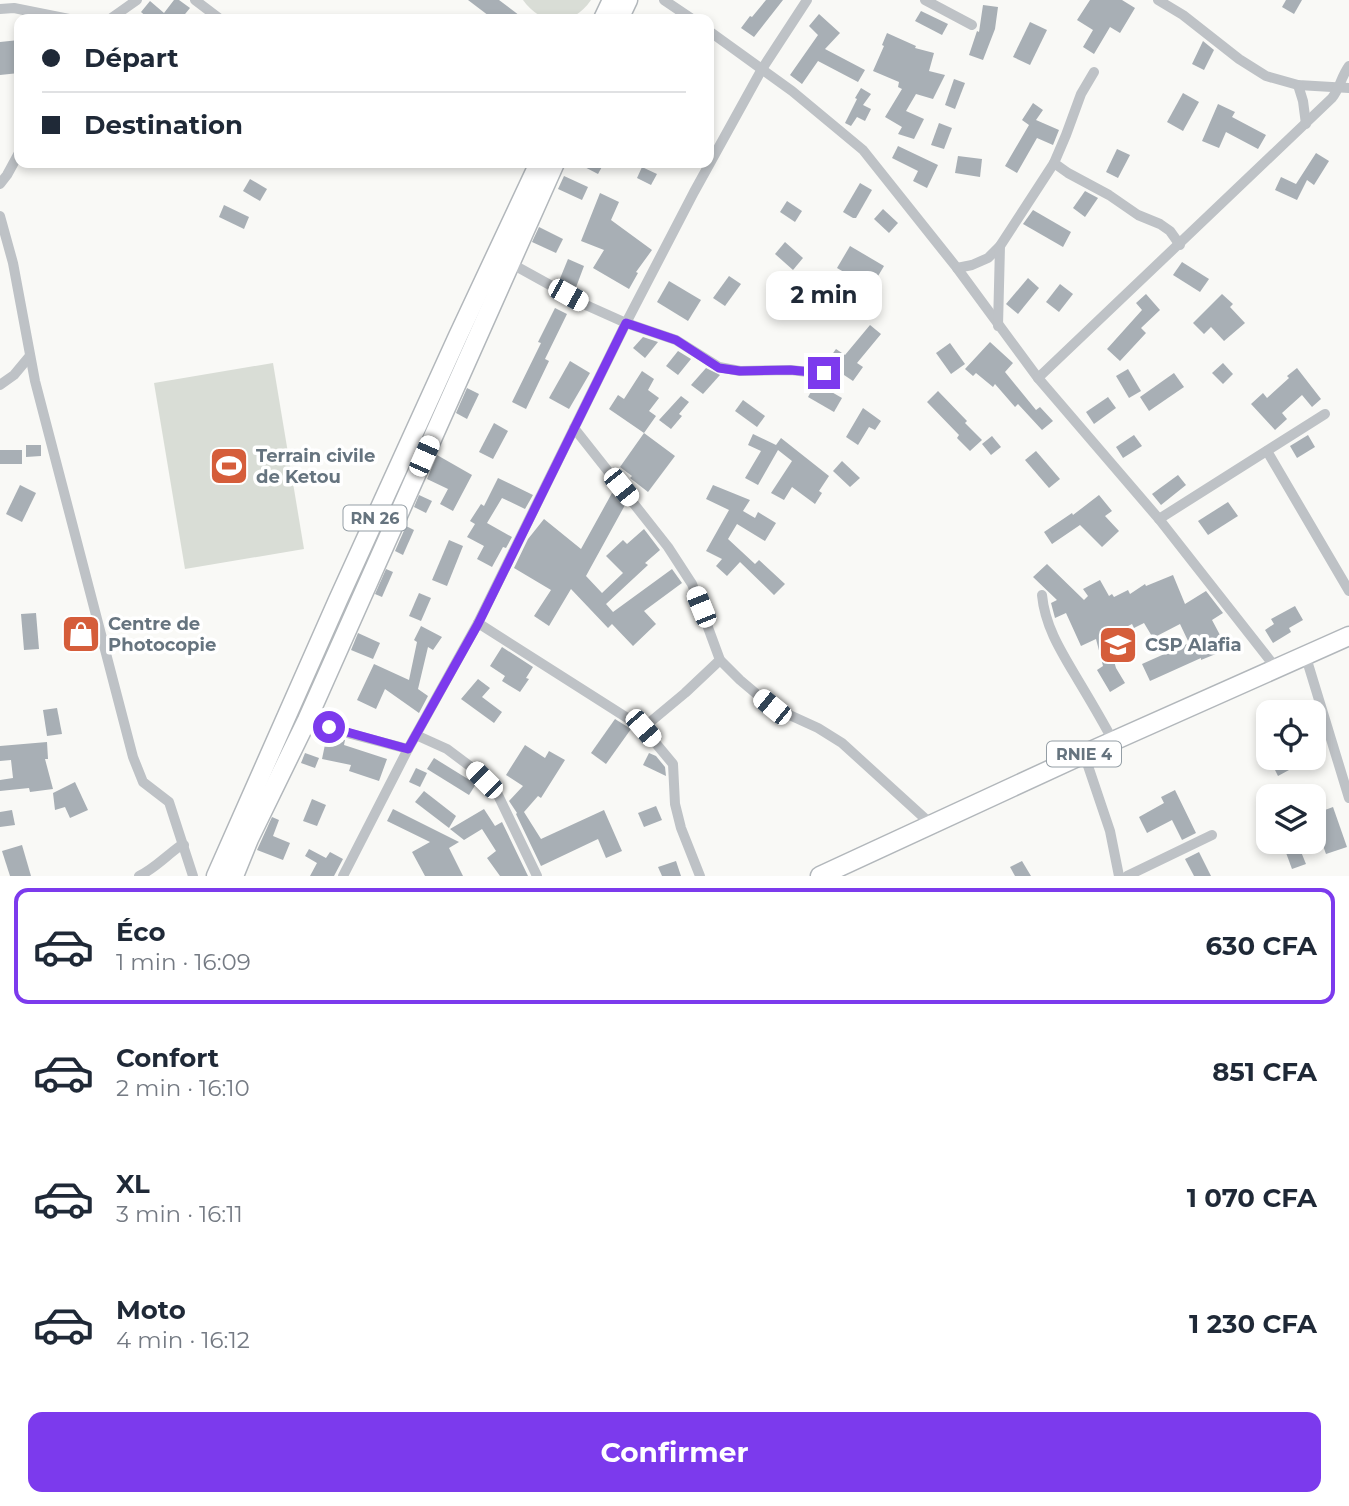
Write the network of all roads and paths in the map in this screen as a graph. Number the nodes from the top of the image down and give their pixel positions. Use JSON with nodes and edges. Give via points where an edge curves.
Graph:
{"nodes":[{"id":1,"x":137,"y":0,"type":"edge"},
{"id":2,"x":195,"y":0,"type":"edge"},
{"id":3,"x":664,"y":0,"type":"edge"},
{"id":4,"x":807,"y":0,"type":"edge"},
{"id":5,"x":925,"y":0,"type":"edge"},
{"id":6,"x":1158,"y":0,"type":"edge"},
{"id":7,"x":16,"y":4,"type":"edge"},
{"id":8,"x":0,"y":9,"type":"edge"},
{"id":9,"x":51,"y":14,"type":"edge"},
{"id":10,"x":117,"y":14,"type":"edge"},
{"id":11,"x":213,"y":14,"type":"edge"},
{"id":12,"x":684,"y":14,"type":"edge"},
{"id":13,"x":972,"y":25,"type":"dead end"},
{"id":14,"x":714,"y":35,"type":"edge"},
{"id":15,"x":1349,"y":66,"type":"edge"},
{"id":16,"x":762,"y":69,"type":"junction"},
{"id":17,"x":1094,"y":72,"type":"dead end"},
{"id":18,"x":1298,"y":85,"type":"junction"},
{"id":19,"x":1344,"y":88,"type":"edge"},
{"id":20,"x":1306,"y":124,"type":"junction"},
{"id":21,"x":714,"y":156,"type":"edge"},
{"id":22,"x":14,"y":163,"type":"edge"},
{"id":23,"x":1054,"y":163,"type":"junction"},
{"id":24,"x":537,"y":168,"type":"edge"},
{"id":25,"x":538,"y":168,"type":"edge"},
{"id":26,"x":707,"y":168,"type":"edge"},
{"id":27,"x":0,"y":184,"type":"edge"},
{"id":28,"x":0,"y":216,"type":"edge"},
{"id":29,"x":1180,"y":245,"type":"junction"},
{"id":30,"x":1000,"y":246,"type":"junction"},
{"id":31,"x":510,"y":263,"type":"junction"},
{"id":32,"x":957,"y":268,"type":"junction"},
{"id":33,"x":626,"y":323,"type":"junction"},
{"id":34,"x":998,"y":326,"type":"junction"},
{"id":35,"x":29,"y":357,"type":"junction"},
{"id":36,"x":824,"y":373,"type":"dead end"},
{"id":37,"x":14,"y":375,"type":"junction"},
{"id":38,"x":1038,"y":378,"type":"junction"},
{"id":39,"x":35,"y":381,"type":"junction"},
{"id":40,"x":0,"y":385,"type":"edge"},
{"id":41,"x":1325,"y":414,"type":"dead end"},
{"id":42,"x":574,"y":428,"type":"junction"},
{"id":43,"x":1266,"y":451,"type":"junction"},
{"id":44,"x":1159,"y":519,"type":"junction"},
{"id":45,"x":1349,"y":591,"type":"edge"},
{"id":46,"x":1042,"y":595,"type":"dead end"},
{"id":47,"x":478,"y":624,"type":"junction"},
{"id":48,"x":1349,"y":636,"type":"edge"},
{"id":49,"x":1306,"y":654,"type":"junction"},
{"id":50,"x":720,"y":660,"type":"junction"},
{"id":51,"x":1276,"y":668,"type":"junction"},
{"id":52,"x":307,"y":720,"type":"junction"},
{"id":53,"x":643,"y":728,"type":"junction"},
{"id":54,"x":416,"y":735,"type":"junction"},
{"id":55,"x":1114,"y":741,"type":"junction"},
{"id":56,"x":408,"y":749,"type":"junction"},
{"id":57,"x":1084,"y":754,"type":"junction"},
{"id":58,"x":1349,"y":798,"type":"edge"},
{"id":59,"x":931,"y":824,"type":"junction"},
{"id":60,"x":1212,"y":835,"type":"dead end"},
{"id":61,"x":184,"y":845,"type":"junction"},
{"id":62,"x":146,"y":875,"type":"edge"},
{"id":63,"x":193,"y":876,"type":"edge"},
{"id":64,"x":216,"y":876,"type":"edge"},
{"id":65,"x":234,"y":876,"type":"edge"},
{"id":66,"x":343,"y":876,"type":"edge"},
{"id":67,"x":537,"y":876,"type":"edge"},
{"id":68,"x":701,"y":876,"type":"edge"},
{"id":69,"x":820,"y":876,"type":"edge"},
{"id":70,"x":1119,"y":876,"type":"edge"},
{"id":71,"x":1127,"y":876,"type":"edge"}],
"edges":[{"from":1,"to":10,"type":"street"},
{"from":2,"to":11,"type":"street"},
{"from":3,"to":12,"type":"street"},
{"from":4,"to":16,"type":"street"},
{"from":5,"to":13,"type":"street"},
{"from":6,"to":18,"type":"street","via":[[1266,76]]},
{"from":7,"to":8,"type":"street"},
{"from":7,"to":9,"type":"street"},
{"from":14,"to":16,"type":"street"},
{"from":15,"to":19,"type":"street","via":[[1341,79]]},
{"from":16,"to":21,"type":"street"},
{"from":16,"to":32,"type":"street","via":[[863,150]]},
{"from":17,"to":23,"type":"street"},
{"from":18,"to":19,"type":"street"},
{"from":18,"to":20,"type":"street"},
{"from":19,"to":20,"type":"street"},
{"from":20,"to":29,"type":"street"},
{"from":22,"to":27,"type":"street"},
{"from":23,"to":29,"type":"street","via":[[1160,224]]},
{"from":23,"to":30,"type":"street"},
{"from":24,"to":64,"type":"main road","number":"RN 26"},
{"from":25,"to":31,"type":"main road","number":"RN 26"},
{"from":26,"to":33,"type":"street"},
{"from":28,"to":35,"type":"street"},
{"from":29,"to":38,"type":"street"},
{"from":30,"to":32,"type":"street","via":[[988,258]]},
{"from":30,"to":34,"type":"street"},
{"from":31,"to":33,"type":"street"},
{"from":31,"to":52,"type":"main road","number":"RN 26"},
{"from":32,"to":34,"type":"street"},
{"from":33,"to":36,"type":"street","via":[[676,340],[719,368]]},
{"from":33,"to":42,"type":"street"},
{"from":34,"to":38,"type":"street"},
{"from":35,"to":37,"type":"street"},
{"from":35,"to":39,"type":"street"},
{"from":37,"to":39,"type":"street"},
{"from":37,"to":40,"type":"street"},
{"from":38,"to":44,"type":"street"},
{"from":39,"to":61,"type":"street","via":[[133,757],[142,782],[169,802]]},
{"from":41,"to":43,"type":"street"},
{"from":42,"to":47,"type":"street"},
{"from":42,"to":50,"type":"street","via":[[692,584]]},
{"from":43,"to":44,"type":"street"},
{"from":43,"to":45,"type":"street"},
{"from":44,"to":51,"type":"street"},
{"from":46,"to":55,"type":"street","via":[[1060,649]]},
{"from":47,"to":53,"type":"street"},
{"from":47,"to":54,"type":"street"},
{"from":48,"to":49,"type":"main road","number":"RNIE 4"},
{"from":49,"to":51,"type":"main road","number":"RNIE 4"},
{"from":49,"to":58,"type":"street"},
{"from":50,"to":53,"type":"street"},
{"from":50,"to":59,"type":"street","via":[[772,707],[842,743]]},
{"from":51,"to":55,"type":"main road","number":"RNIE 4"},
{"from":52,"to":56,"type":"street"},
{"from":52,"to":65,"type":"main road","number":"RN 26"},
{"from":53,"to":68,"type":"street","via":[[673,764],[678,816]]},
{"from":54,"to":56,"type":"street"},
{"from":54,"to":67,"type":"street","via":[[471,767],[496,793]]},
{"from":55,"to":57,"type":"main road","number":"RNIE 4"},
{"from":56,"to":66,"type":"street"},
{"from":57,"to":59,"type":"main road","number":"RNIE 4"},
{"from":57,"to":70,"type":"street","via":[[1110,831]]},
{"from":59,"to":69,"type":"main road","number":"RNIE 4"},
{"from":60,"to":71,"type":"street"},
{"from":61,"to":62,"type":"street"},
{"from":61,"to":63,"type":"street"}]}
